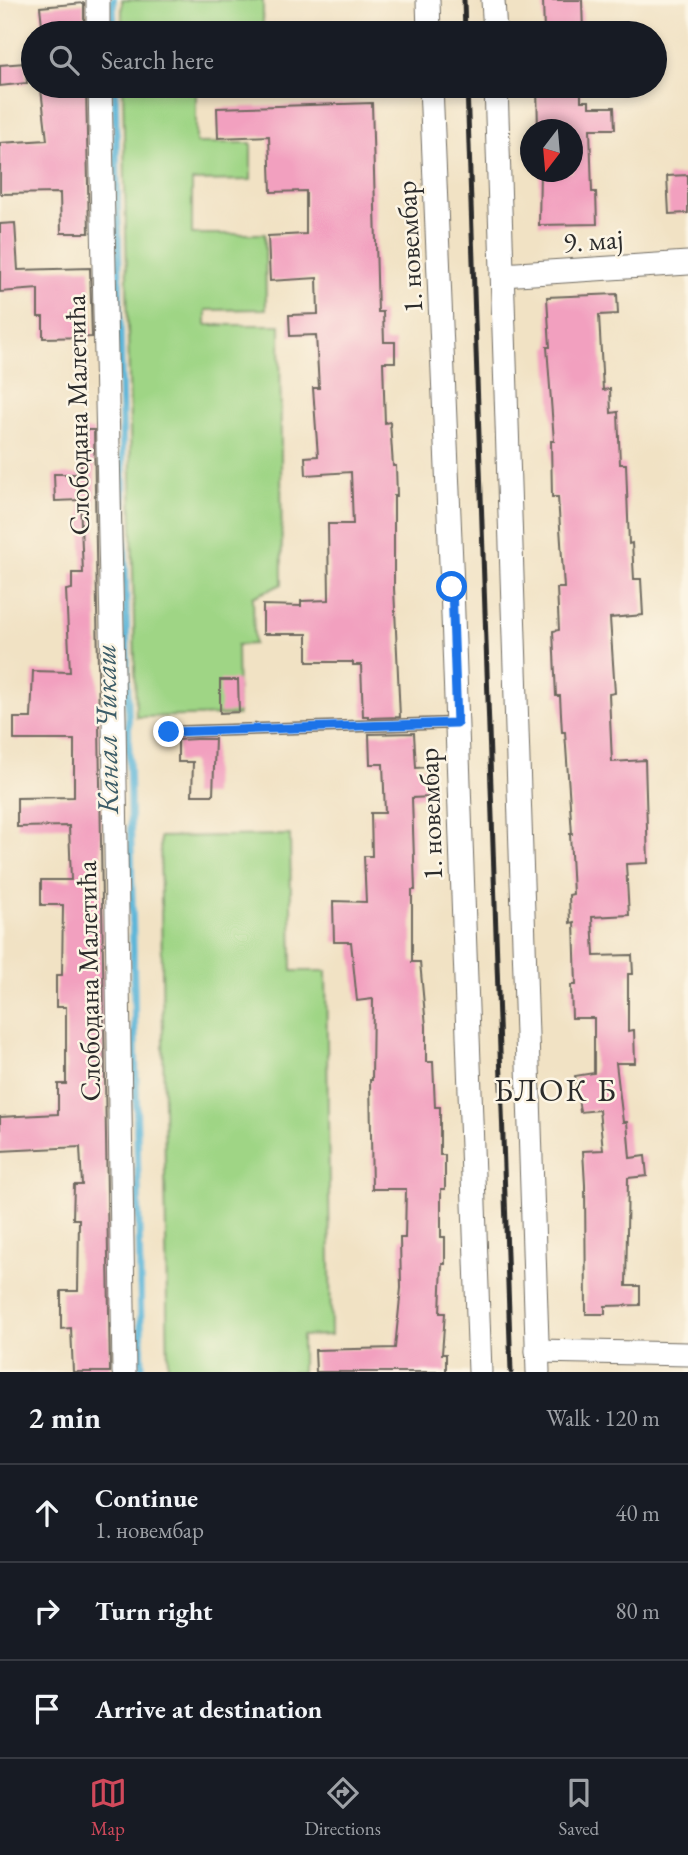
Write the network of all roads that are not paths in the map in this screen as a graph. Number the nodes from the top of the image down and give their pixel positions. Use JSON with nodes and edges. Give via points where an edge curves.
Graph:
{"nodes":[{"id":1,"x":98,"y":0,"type":"edge"},
{"id":2,"x":428,"y":0,"type":"edge"},
{"id":3,"x":494,"y":0,"type":"edge"},
{"id":4,"x":99,"y":21,"type":"edge"},
{"id":5,"x":429,"y":21,"type":"edge"},
{"id":6,"x":495,"y":21,"type":"edge"},
{"id":7,"x":100,"y":98,"type":"edge"},
{"id":8,"x":431,"y":98,"type":"edge"},
{"id":9,"x":496,"y":98,"type":"edge"},
{"id":10,"x":688,"y":263,"type":"edge"},
{"id":11,"x":502,"y":275,"type":"junction"},
{"id":12,"x":457,"y":723,"type":"junction"},
{"id":13,"x":169,"y":732,"type":"dead end"},
{"id":14,"x":688,"y":1354,"type":"edge"},
{"id":15,"x":537,"y":1362,"type":"edge"},
{"id":16,"x":124,"y":1372,"type":"edge"},
{"id":17,"x":480,"y":1372,"type":"edge"}],
"edges":[{"from":1,"to":4,"type":"street"},
{"from":2,"to":5,"type":"street"},
{"from":3,"to":6,"type":"street"},
{"from":7,"to":16,"type":"street","name":"Слободана Малетића"},
{"from":8,"to":12,"type":"street","name":"1. новембар"},
{"from":9,"to":11,"type":"street"},
{"from":10,"to":11,"type":"street","name":"9. мај"},
{"from":11,"to":15,"type":"street"},
{"from":12,"to":13,"type":"lane"},
{"from":12,"to":17,"type":"street","name":"1. новембар"},
{"from":14,"to":15,"type":"street"}]}
